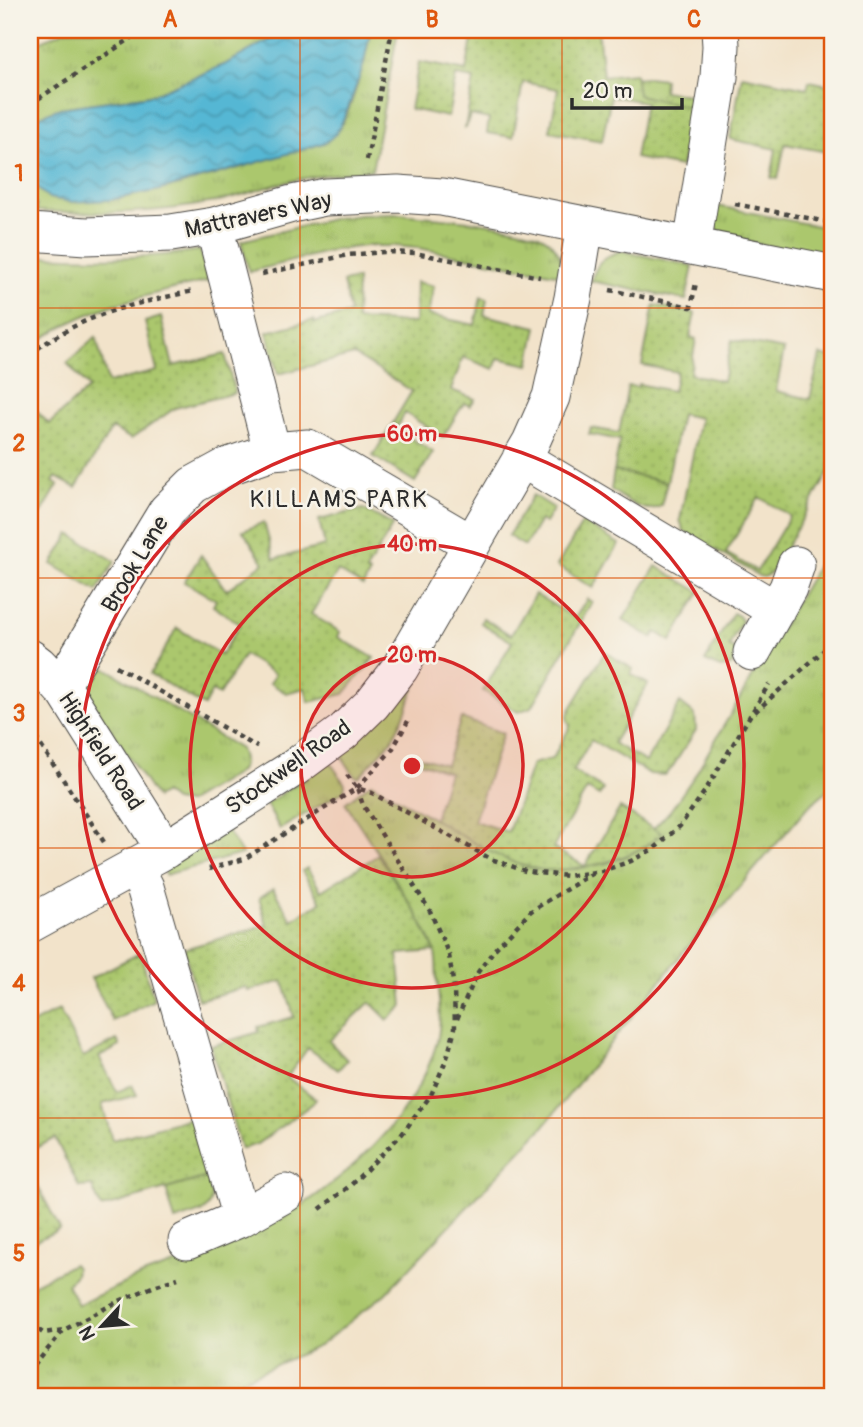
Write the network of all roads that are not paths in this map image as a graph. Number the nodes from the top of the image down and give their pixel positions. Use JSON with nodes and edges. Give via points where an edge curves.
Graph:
{"nodes":[{"id":1,"x":720,"y":30,"type":"edge"},
{"id":2,"x":585,"y":225,"type":"junction"},
{"id":3,"x":214,"y":226,"type":"junction"},
{"id":4,"x":30,"y":232,"type":"edge"},
{"id":5,"x":698,"y":247,"type":"junction"},
{"id":6,"x":833,"y":274,"type":"edge"},
{"id":7,"x":272,"y":451,"type":"junction"},
{"id":8,"x":521,"y":458,"type":"junction"},
{"id":9,"x":472,"y":544,"type":"junction"},
{"id":10,"x":796,"y":565,"type":"dead end"},
{"id":11,"x":775,"y":610,"type":"junction"},
{"id":12,"x":30,"y":658,"type":"edge"},
{"id":13,"x":761,"y":666,"type":"road end"},
{"id":14,"x":60,"y":687,"type":"junction"},
{"id":15,"x":141,"y":863,"type":"junction"},
{"id":16,"x":30,"y":924,"type":"edge"},
{"id":17,"x":300,"y":1203,"type":"road end"},
{"id":18,"x":241,"y":1218,"type":"junction"},
{"id":19,"x":188,"y":1258,"type":"road end"}],
"edges":[{"from":1,"to":5,"type":"street","via":[[719,77],[700,197]]},
{"from":2,"to":3,"type":"street","name":"Mattravers Way","via":[[442,197],[398,194],[325,197]]},
{"from":2,"to":5,"type":"street","name":"Mattravers Way"},
{"from":2,"to":8,"type":"street","name":"Stockwell Road","via":[[551,397]]},
{"from":3,"to":4,"type":"street","name":"Mattravers Way","via":[[171,233],[86,236]]},
{"from":3,"to":7,"type":"street"},
{"from":5,"to":6,"type":"street","name":"Mattravers Way"},
{"from":7,"to":9,"type":"street","name":"Brook Lane","via":[[308,448]]},
{"from":7,"to":14,"type":"street","name":"Brook Lane","via":[[193,485],[167,510]]},
{"from":8,"to":9,"type":"street","name":"Stockwell Road"},
{"from":8,"to":11,"type":"street"},
{"from":9,"to":15,"type":"street","name":"Stockwell Road","via":[[400,668],[343,732],[294,768]]},
{"from":10,"to":11,"type":"street"},
{"from":11,"to":13,"type":"street"},
{"from":12,"to":14,"type":"street","name":"Highfield Road"},
{"from":14,"to":15,"type":"street","name":"Highfield Road","via":[[74,705]]},
{"from":15,"to":16,"type":"street","name":"Stockwell Road"},
{"from":15,"to":18,"type":"street"},
{"from":17,"to":18,"type":"street"},
{"from":18,"to":19,"type":"street"}]}
